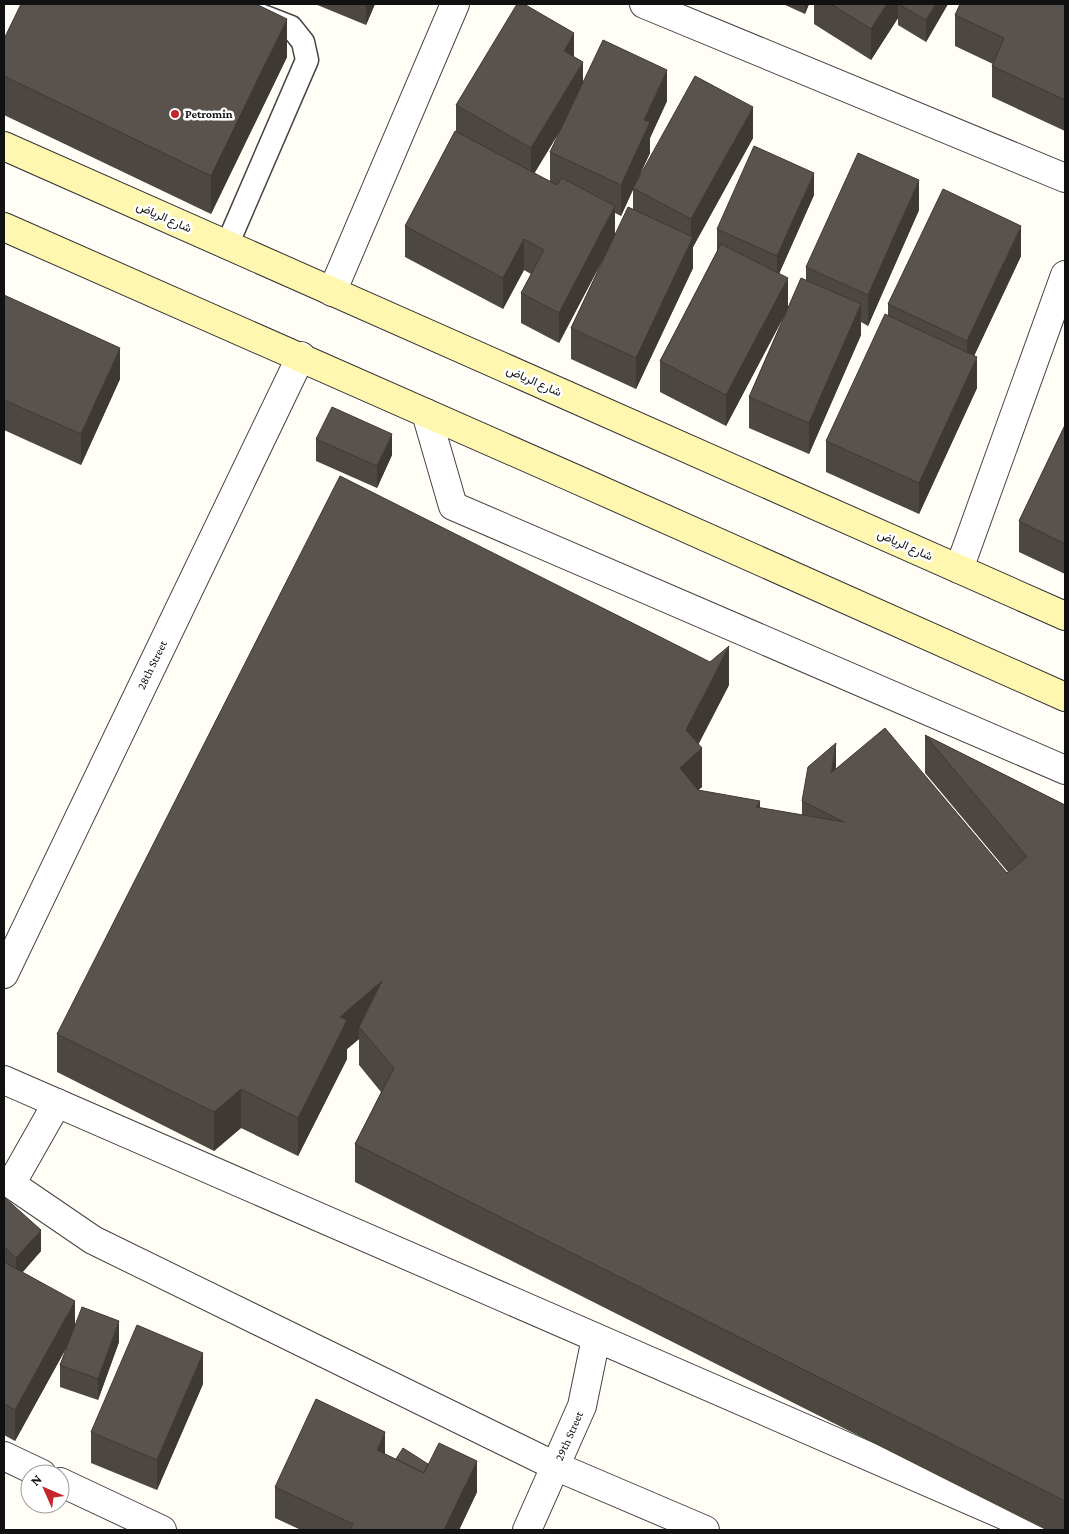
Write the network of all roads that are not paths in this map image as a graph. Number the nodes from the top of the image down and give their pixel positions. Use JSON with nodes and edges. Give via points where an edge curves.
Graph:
{"nodes":[{"id":1,"x":232,"y":4,"type":"edge"},
{"id":2,"x":455,"y":4,"type":"edge"},
{"id":3,"x":644,"y":4,"type":"edge"},
{"id":4,"x":4,"y":146,"type":"edge"},
{"id":5,"x":1065,"y":178,"type":"edge"},
{"id":6,"x":4,"y":227,"type":"edge"},
{"id":7,"x":227,"y":246,"type":"junction"},
{"id":8,"x":1065,"y":274,"type":"edge"},
{"id":9,"x":332,"y":292,"type":"junction"},
{"id":10,"x":301,"y":356,"type":"junction"},
{"id":11,"x":426,"y":413,"type":"junction"},
{"id":12,"x":959,"y":569,"type":"junction"},
{"id":13,"x":1065,"y":616,"type":"edge"},
{"id":14,"x":1065,"y":697,"type":"edge"},
{"id":15,"x":1065,"y":770,"type":"edge"},
{"id":16,"x":4,"y":974,"type":"edge"},
{"id":17,"x":4,"y":1080,"type":"edge"},
{"id":18,"x":57,"y":1103,"type":"junction"},
{"id":19,"x":596,"y":1338,"type":"junction"},
{"id":20,"x":4,"y":1456,"type":"edge"},
{"id":21,"x":21,"y":1464,"type":"edge"},
{"id":22,"x":555,"y":1466,"type":"junction"},
{"id":23,"x":70,"y":1487,"type":"edge"},
{"id":24,"x":162,"y":1530,"type":"edge"},
{"id":25,"x":527,"y":1530,"type":"edge"},
{"id":26,"x":706,"y":1530,"type":"edge"},
{"id":27,"x":1038,"y":1530,"type":"edge"}],
"edges":[{"from":1,"to":7,"type":"lane","via":[[291,27],[303,42],[307,60]]},
{"from":2,"to":9,"type":"street"},
{"from":3,"to":5,"type":"street"},
{"from":4,"to":7,"type":"main road","name":"شارع الرياض"},
{"from":6,"to":10,"type":"main road"},
{"from":7,"to":9,"type":"main road","name":"شارع الرياض"},
{"from":8,"to":12,"type":"street"},
{"from":9,"to":12,"type":"main road","name":"شارع الرياض"},
{"from":10,"to":11,"type":"main road"},
{"from":10,"to":16,"type":"street","name":"28th Street"},
{"from":11,"to":14,"type":"main road"},
{"from":11,"to":15,"type":"street","via":[[453,506]]},
{"from":12,"to":13,"type":"main road","name":"شارع الرياض"},
{"from":17,"to":18,"type":"street"},
{"from":18,"to":19,"type":"street"},
{"from":18,"to":22,"type":"street","via":[[11,1184],[93,1240]]},
{"from":19,"to":22,"type":"street","name":"29th Street","via":[[582,1406]]},
{"from":19,"to":27,"type":"street"},
{"from":20,"to":21,"type":"street"},
{"from":22,"to":25,"type":"street","name":"29th Street"},
{"from":22,"to":26,"type":"street"},
{"from":23,"to":24,"type":"street"}]}
